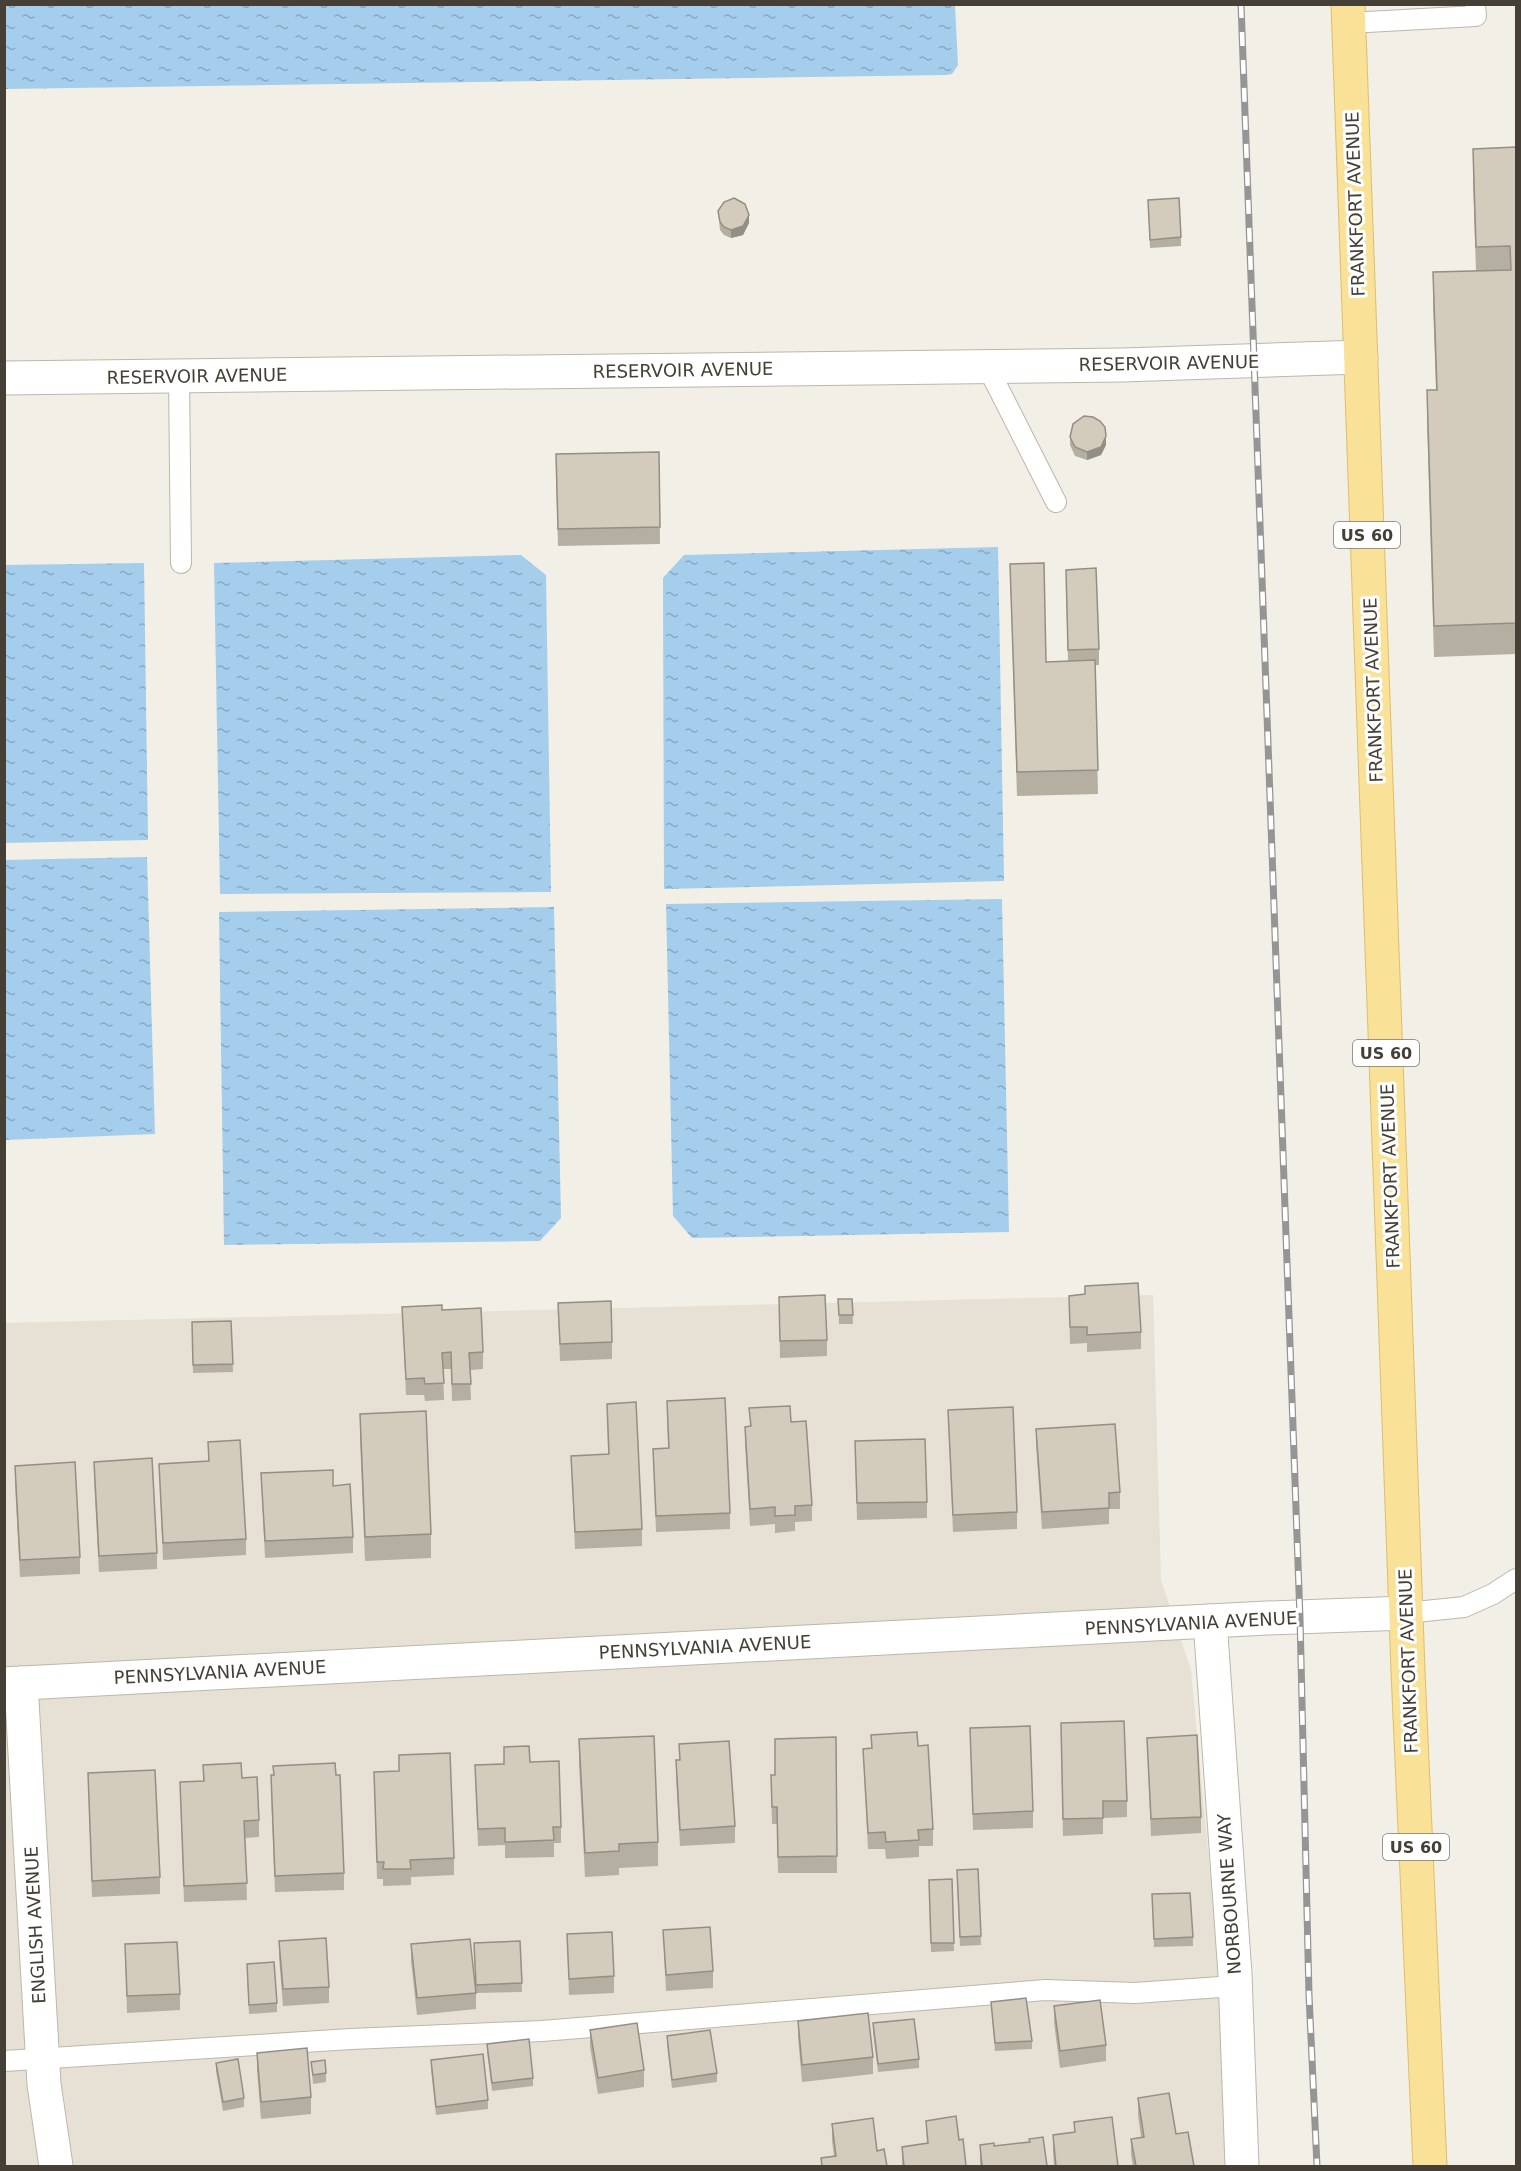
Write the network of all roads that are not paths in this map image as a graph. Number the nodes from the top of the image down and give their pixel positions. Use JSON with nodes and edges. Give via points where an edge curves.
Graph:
{"nodes":[{"id":1,"x":1475,"y":4,"type":"edge"},
{"id":2,"x":1348,"y":14,"type":"edge"},
{"id":3,"x":1361,"y":357,"type":"junction"},
{"id":4,"x":987,"y":366,"type":"junction"},
{"id":5,"x":179,"y":376,"type":"junction"},
{"id":6,"x":4,"y":378,"type":"edge"},
{"id":7,"x":1056,"y":502,"type":"dead end"},
{"id":8,"x":181,"y":563,"type":"dead end"},
{"id":9,"x":1516,"y":1579,"type":"edge"},
{"id":10,"x":1406,"y":1613,"type":"junction"},
{"id":11,"x":1210,"y":1621,"type":"junction"},
{"id":12,"x":13,"y":1683,"type":"edge"},
{"id":13,"x":1235,"y":1986,"type":"junction"},
{"id":14,"x":42,"y":2057,"type":"junction"},
{"id":15,"x":4,"y":2061,"type":"edge"},
{"id":16,"x":56,"y":2166,"type":"edge"},
{"id":17,"x":1242,"y":2166,"type":"edge"},
{"id":18,"x":1430,"y":2166,"type":"edge"}],
"edges":[{"from":1,"to":2,"type":"lane","via":[[1476,16]]},
{"from":2,"to":3,"type":"main road","name":"FRANKFORT AVENUE","number":"US 60"},
{"from":3,"to":4,"type":"street","name":"RESERVOIR AVENUE"},
{"from":3,"to":10,"type":"main road","name":"FRANKFORT AVENUE","number":"US 60"},
{"from":4,"to":5,"type":"street","name":"RESERVOIR AVENUE"},
{"from":4,"to":7,"type":"lane"},
{"from":5,"to":6,"type":"street","name":"RESERVOIR AVENUE"},
{"from":5,"to":8,"type":"lane"},
{"from":9,"to":10,"type":"lane","via":[[1464,1607]]},
{"from":10,"to":11,"type":"street","name":"PENNSYLVANIA AVENUE"},
{"from":10,"to":18,"type":"main road","name":"FRANKFORT AVENUE","number":"US 60"},
{"from":11,"to":12,"type":"street","name":"PENNSYLVANIA AVENUE"},
{"from":11,"to":13,"type":"street","name":"NORBOURNE WAY"},
{"from":12,"to":14,"type":"street","name":"ENGLISH AVENUE"},
{"from":13,"to":14,"type":"lane","via":[[1135,1993],[1045,1990],[542,2031]]},
{"from":13,"to":17,"type":"street","name":"NORBOURNE WAY"},
{"from":14,"to":15,"type":"lane"},
{"from":14,"to":16,"type":"street","name":"ENGLISH AVENUE"}]}
